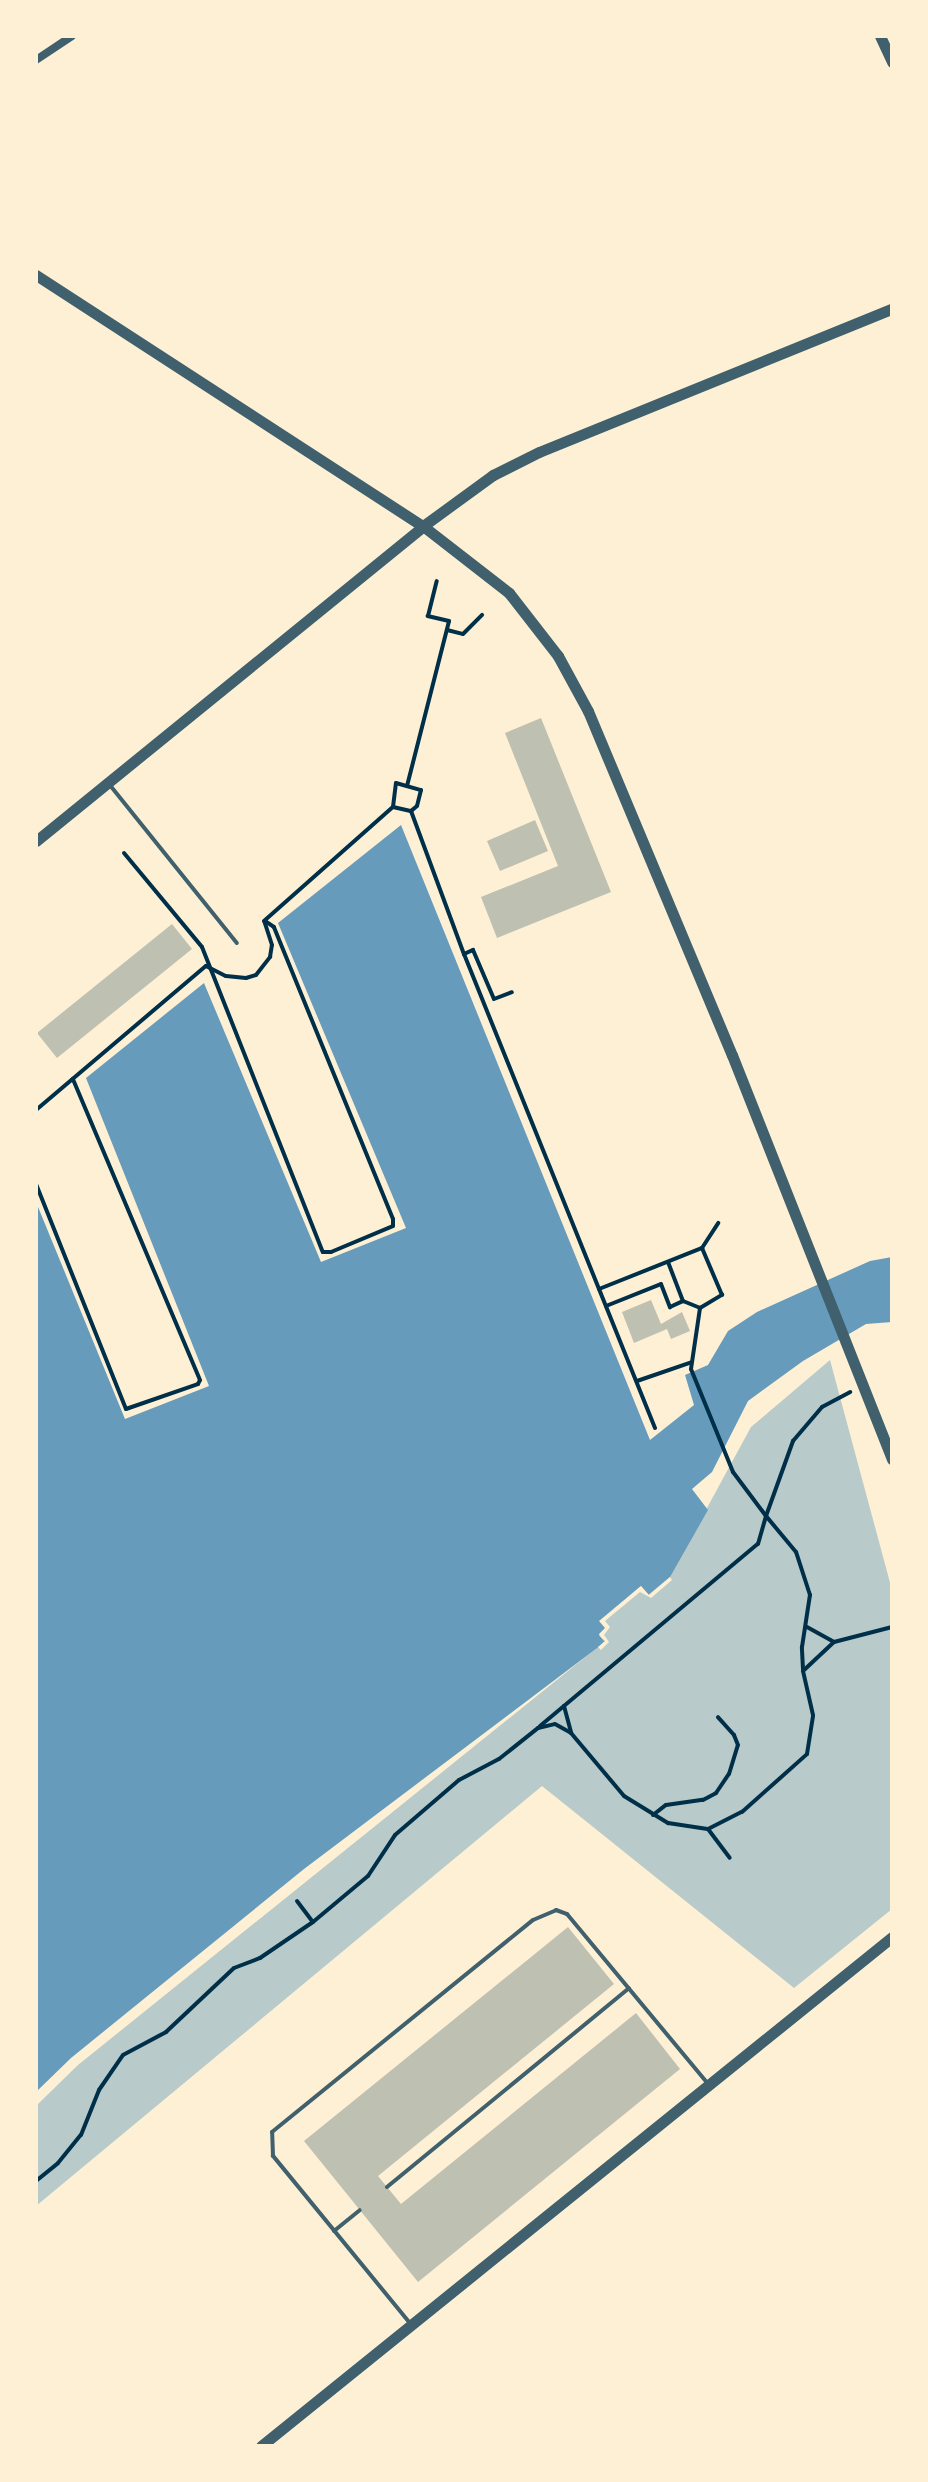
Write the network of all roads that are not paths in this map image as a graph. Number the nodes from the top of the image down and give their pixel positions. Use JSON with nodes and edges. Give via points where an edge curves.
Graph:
{"nodes":[{"id":1,"x":72,"y":36,"type":"edge"},
{"id":2,"x":880,"y":36,"type":"edge"},
{"id":3,"x":36,"y":60,"type":"edge"},
{"id":4,"x":892,"y":62,"type":"edge"},
{"id":5,"x":36,"y":275,"type":"edge"},
{"id":6,"x":892,"y":309,"type":"edge"},
{"id":7,"x":423,"y":526,"type":"junction"},
{"id":8,"x":108,"y":782,"type":"junction"},
{"id":9,"x":36,"y":841,"type":"edge"},
{"id":10,"x":237,"y":943,"type":"dead end"},
{"id":11,"x":892,"y":1459,"type":"edge"},
{"id":12,"x":892,"y":1937,"type":"edge"},
{"id":13,"x":630,"y":1987,"type":"junction"},
{"id":14,"x":709,"y":2084,"type":"junction"},
{"id":15,"x":387,"y":2187,"type":"dead end"},
{"id":16,"x":360,"y":2210,"type":"dead end"},
{"id":17,"x":334,"y":2231,"type":"junction"},
{"id":18,"x":411,"y":2324,"type":"junction"},
{"id":19,"x":261,"y":2446,"type":"edge"}],
"edges":[{"from":1,"to":3,"type":"street"},
{"from":2,"to":4,"type":"street"},
{"from":5,"to":7,"type":"street"},
{"from":6,"to":7,"type":"street","via":[[539,452],[493,475]]},
{"from":7,"to":8,"type":"street"},
{"from":7,"to":11,"type":"street","via":[[509,593],[558,656],[588,711]]},
{"from":8,"to":9,"type":"street"},
{"from":8,"to":10,"type":"lane"},
{"from":12,"to":14,"type":"street"},
{"from":13,"to":14,"type":"lane"},
{"from":13,"to":15,"type":"lane"},
{"from":13,"to":17,"type":"lane","via":[[567,1914],[544,1912],[283,2122],[272,2132],[273,2156]]},
{"from":14,"to":18,"type":"street"},
{"from":16,"to":17,"type":"lane"},
{"from":17,"to":18,"type":"lane"},
{"from":18,"to":19,"type":"street"}]}
